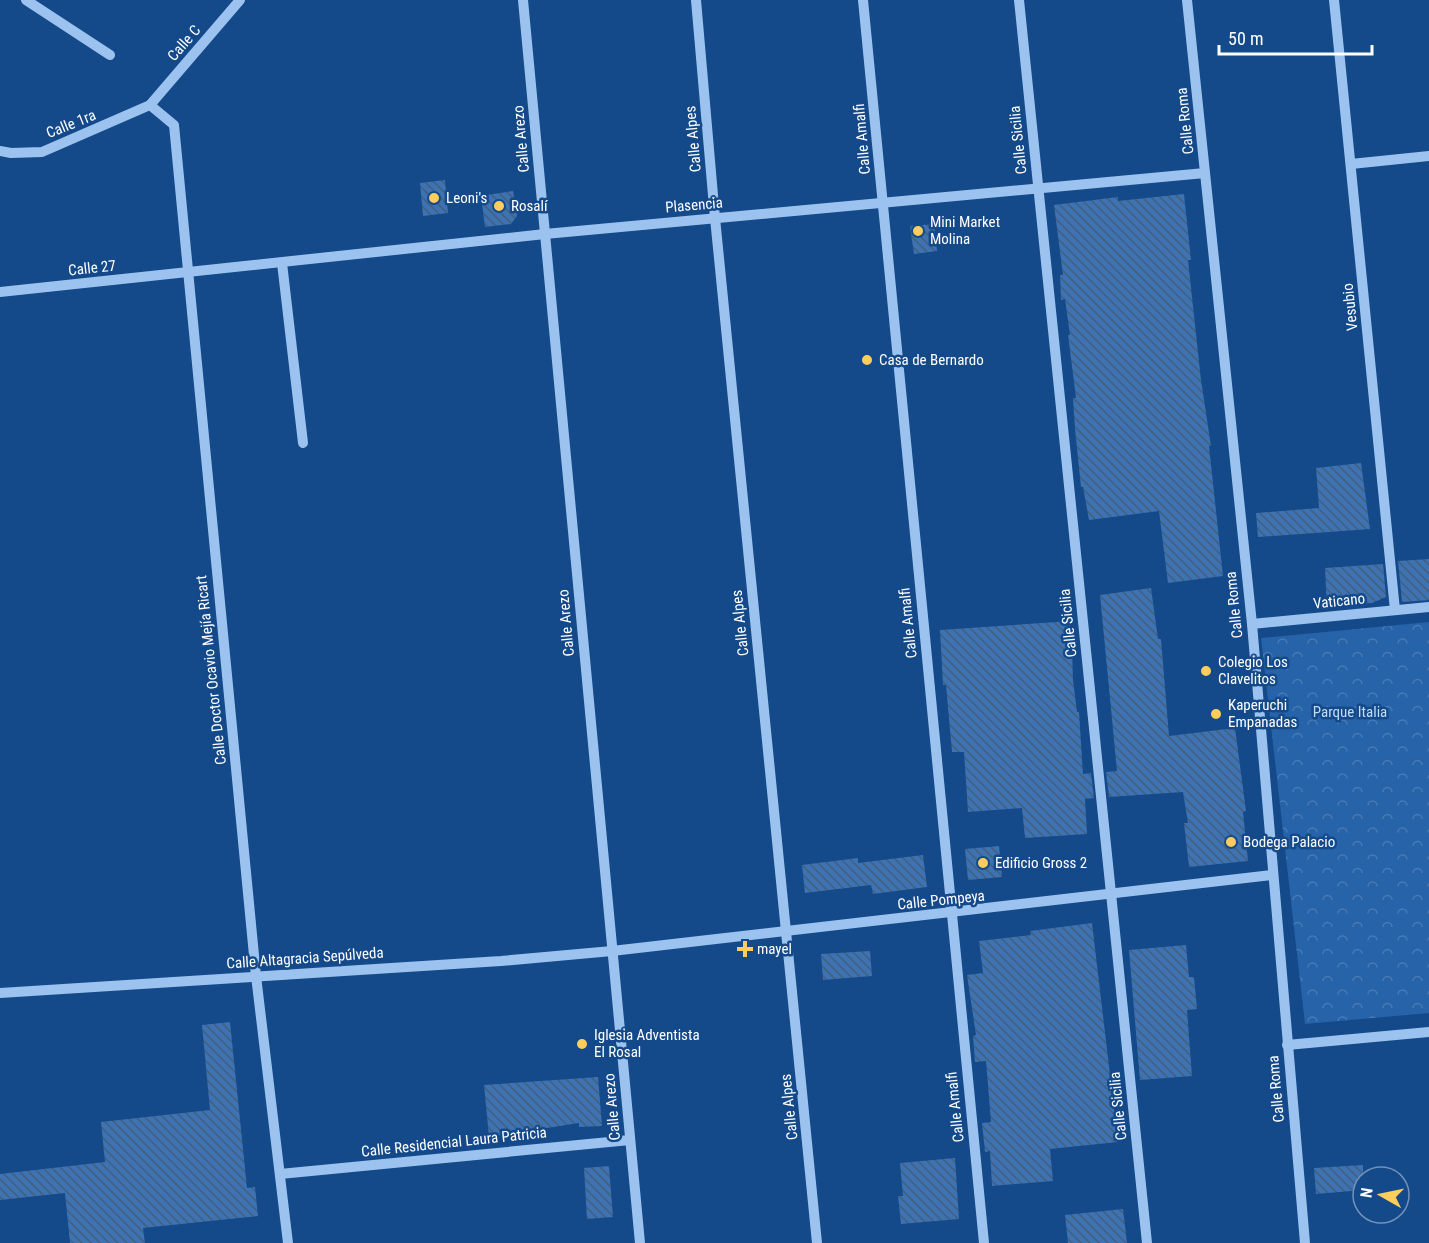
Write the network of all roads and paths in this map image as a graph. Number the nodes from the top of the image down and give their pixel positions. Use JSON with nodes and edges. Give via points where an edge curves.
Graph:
{"nodes":[{"id":1,"x":26,"y":0,"type":"edge"},
{"id":2,"x":240,"y":0,"type":"edge"},
{"id":3,"x":523,"y":0,"type":"edge"},
{"id":4,"x":696,"y":0,"type":"edge"},
{"id":5,"x":863,"y":0,"type":"edge"},
{"id":6,"x":1019,"y":0,"type":"edge"},
{"id":7,"x":1187,"y":0,"type":"edge"},
{"id":8,"x":1334,"y":0,"type":"edge"},
{"id":9,"x":110,"y":55,"type":"dead end"},
{"id":10,"x":150,"y":105,"type":"junction"},
{"id":11,"x":0,"y":151,"type":"edge"},
{"id":12,"x":1429,"y":156,"type":"edge"},
{"id":13,"x":1351,"y":164,"type":"junction"},
{"id":14,"x":1205,"y":173,"type":"junction"},
{"id":15,"x":1038,"y":188,"type":"junction"},
{"id":16,"x":883,"y":203,"type":"junction"},
{"id":17,"x":715,"y":219,"type":"junction"},
{"id":18,"x":545,"y":234,"type":"junction"},
{"id":19,"x":282,"y":263,"type":"junction"},
{"id":20,"x":187,"y":274,"type":"junction"},
{"id":21,"x":0,"y":292,"type":"edge"},
{"id":22,"x":303,"y":443,"type":"dead end"},
{"id":23,"x":1429,"y":607,"type":"edge"},
{"id":24,"x":1395,"y":610,"type":"junction"},
{"id":25,"x":1252,"y":624,"type":"junction"},
{"id":26,"x":1272,"y":875,"type":"junction"},
{"id":27,"x":1111,"y":896,"type":"junction"},
{"id":28,"x":952,"y":914,"type":"junction"},
{"id":29,"x":786,"y":932,"type":"junction"},
{"id":30,"x":612,"y":951,"type":"junction"},
{"id":31,"x":256,"y":976,"type":"junction"},
{"id":32,"x":0,"y":993,"type":"edge"},
{"id":33,"x":1429,"y":1032,"type":"edge"},
{"id":34,"x":1287,"y":1045,"type":"junction"},
{"id":35,"x":630,"y":1140,"type":"junction"},
{"id":36,"x":280,"y":1174,"type":"junction"},
{"id":37,"x":288,"y":1243,"type":"edge"},
{"id":38,"x":640,"y":1243,"type":"edge"},
{"id":39,"x":818,"y":1243,"type":"edge"},
{"id":40,"x":984,"y":1243,"type":"edge"},
{"id":41,"x":1147,"y":1243,"type":"edge"},
{"id":42,"x":1305,"y":1243,"type":"edge"}],
"edges":[{"from":1,"to":9,"type":"street"},
{"from":2,"to":10,"type":"street","name":"Calle C"},
{"from":3,"to":18,"type":"street","name":"Calle Arezo"},
{"from":4,"to":17,"type":"street","name":"Calle Alpes"},
{"from":5,"to":16,"type":"street","name":"Calle Amalfi"},
{"from":6,"to":15,"type":"street","name":"Calle Sicilia"},
{"from":7,"to":14,"type":"street","name":"Calle Roma"},
{"from":8,"to":13,"type":"street","name":"Vesubio"},
{"from":10,"to":11,"type":"street","name":"Calle 1ra","via":[[42,152]]},
{"from":10,"to":20,"type":"street","name":"Calle Doctor Ocavio Mejía Ricart","via":[[174,125]]},
{"from":12,"to":13,"type":"street"},
{"from":13,"to":24,"type":"street","name":"Vesubio"},
{"from":14,"to":15,"type":"street","name":"Plasencia"},
{"from":14,"to":25,"type":"street","name":"Calle Roma"},
{"from":15,"to":16,"type":"street","name":"Plasencia"},
{"from":15,"to":27,"type":"street","name":"Calle Sicilia"},
{"from":16,"to":17,"type":"street","name":"Plasencia"},
{"from":16,"to":28,"type":"street","name":"Calle Amalfi"},
{"from":17,"to":18,"type":"street","name":"Plasencia"},
{"from":17,"to":29,"type":"street","name":"Calle Alpes"},
{"from":18,"to":19,"type":"street","name":"Plasencia"},
{"from":18,"to":30,"type":"street","name":"Calle Arezo"},
{"from":19,"to":20,"type":"street","name":"Plasencia"},
{"from":19,"to":22,"type":"street"},
{"from":20,"to":21,"type":"street","name":"Calle 27"},
{"from":20,"to":31,"type":"street","name":"Calle Doctor Ocavio Mejía Ricart"},
{"from":23,"to":24,"type":"street","name":"Vaticano"},
{"from":24,"to":25,"type":"street","name":"Vaticano"},
{"from":25,"to":26,"type":"street","name":"Calle Roma"},
{"from":26,"to":27,"type":"street","name":"Calle Pompeya"},
{"from":26,"to":34,"type":"street","name":"Calle Roma"},
{"from":27,"to":28,"type":"street","name":"Calle Pompeya"},
{"from":27,"to":41,"type":"street","name":"Calle Sicilia"},
{"from":28,"to":29,"type":"street","name":"Calle Pompeya"},
{"from":28,"to":40,"type":"street","name":"Calle Amalfi"},
{"from":29,"to":30,"type":"street","name":"Calle Pompeya"},
{"from":29,"to":39,"type":"street","name":"Calle Alpes"},
{"from":30,"to":31,"type":"street","name":"Calle Altagracia Sepúlveda"},
{"from":30,"to":35,"type":"street","name":"Calle Arezo"},
{"from":31,"to":32,"type":"street","name":"Calle Altagracia Sepúlveda"},
{"from":31,"to":36,"type":"street","name":"Calle Doctor Ocavio Mejía Ricart"},
{"from":33,"to":34,"type":"street"},
{"from":34,"to":42,"type":"street","name":"Calle Roma"},
{"from":35,"to":36,"type":"street","name":"Calle Residencial Laura Patricia"},
{"from":35,"to":38,"type":"street","name":"Calle Arezo"},
{"from":36,"to":37,"type":"street","name":"Calle Doctor Ocavio Mejía Ricart"}]}
